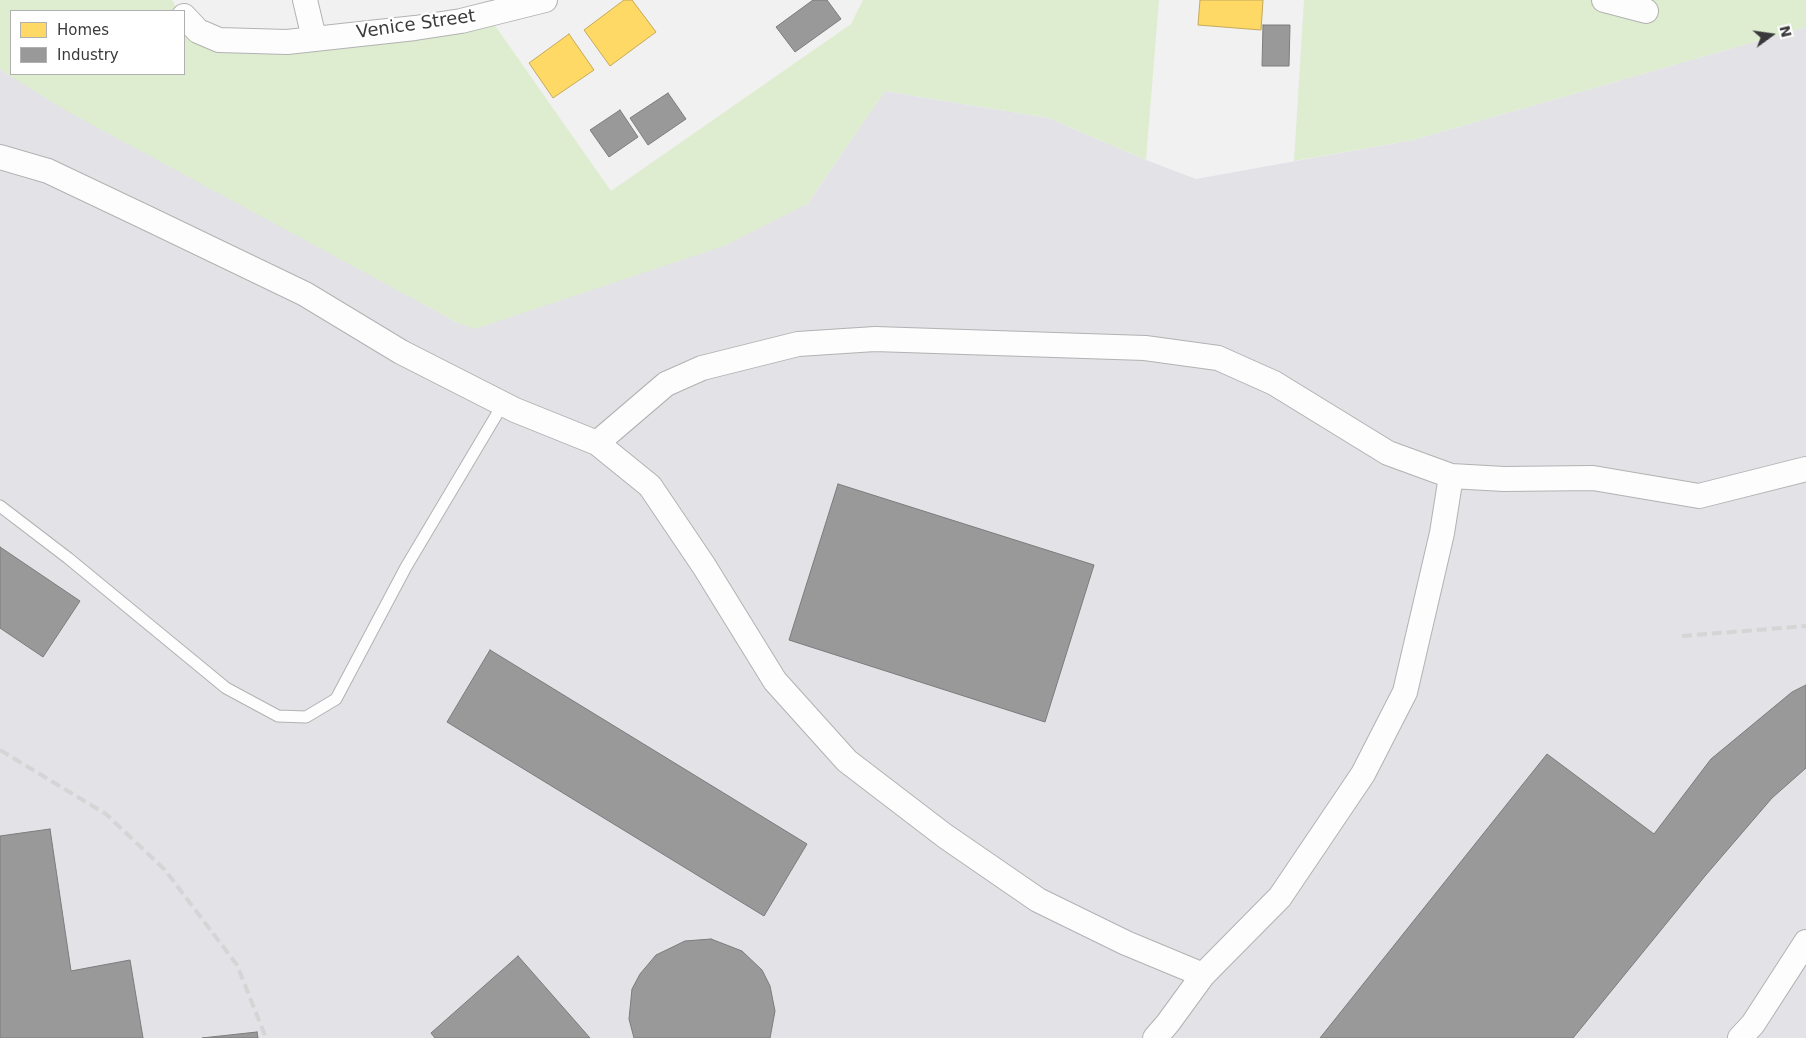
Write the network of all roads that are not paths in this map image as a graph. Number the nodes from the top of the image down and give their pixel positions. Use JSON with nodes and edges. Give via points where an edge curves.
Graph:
{"nodes":[{"id":1,"x":305,"y":0,"type":"edge"},
{"id":2,"x":545,"y":0,"type":"edge"},
{"id":3,"x":1604,"y":0,"type":"edge"},
{"id":4,"x":1646,"y":11,"type":"dead end"},
{"id":5,"x":185,"y":17,"type":"edge"},
{"id":6,"x":314,"y":38,"type":"junction"},
{"id":7,"x":0,"y":158,"type":"edge"},
{"id":8,"x":503,"y":404,"type":"junction"},
{"id":9,"x":597,"y":443,"type":"junction"},
{"id":10,"x":1806,"y":469,"type":"edge"},
{"id":11,"x":1451,"y":476,"type":"junction"},
{"id":12,"x":0,"y":506,"type":"edge"},
{"id":13,"x":1806,"y":942,"type":"edge"},
{"id":14,"x":1203,"y":975,"type":"junction"},
{"id":15,"x":1155,"y":1038,"type":"edge"},
{"id":16,"x":1740,"y":1038,"type":"edge"}],
"edges":[{"from":1,"to":6,"type":"street"},
{"from":2,"to":6,"type":"street","name":"Venice Street","via":[[461,21]]},
{"from":3,"to":4,"type":"street"},
{"from":5,"to":6,"type":"street","name":"Venice Street","via":[[198,31],[219,40],[287,42]]},
{"from":7,"to":8,"type":"street","via":[[48,171],[305,294],[402,352]]},
{"from":8,"to":9,"type":"street"},
{"from":8,"to":12,"type":"lane","via":[[406,567],[336,699],[306,718],[278,716],[226,688]]},
{"from":9,"to":11,"type":"street","via":[[666,384],[702,368],[798,344],[875,339],[1145,348],[1218,358],[1274,383],[1388,453]]},
{"from":9,"to":14,"type":"street","via":[[650,486],[775,681],[846,761],[945,836],[1038,900],[1126,943]]},
{"from":10,"to":11,"type":"street","via":[[1699,496],[1593,478]]},
{"from":11,"to":14,"type":"street","via":[[1442,532],[1405,692],[1364,774],[1280,897]]},
{"from":13,"to":16,"type":"street","via":[[1753,1024]]},
{"from":14,"to":15,"type":"street"}]}
